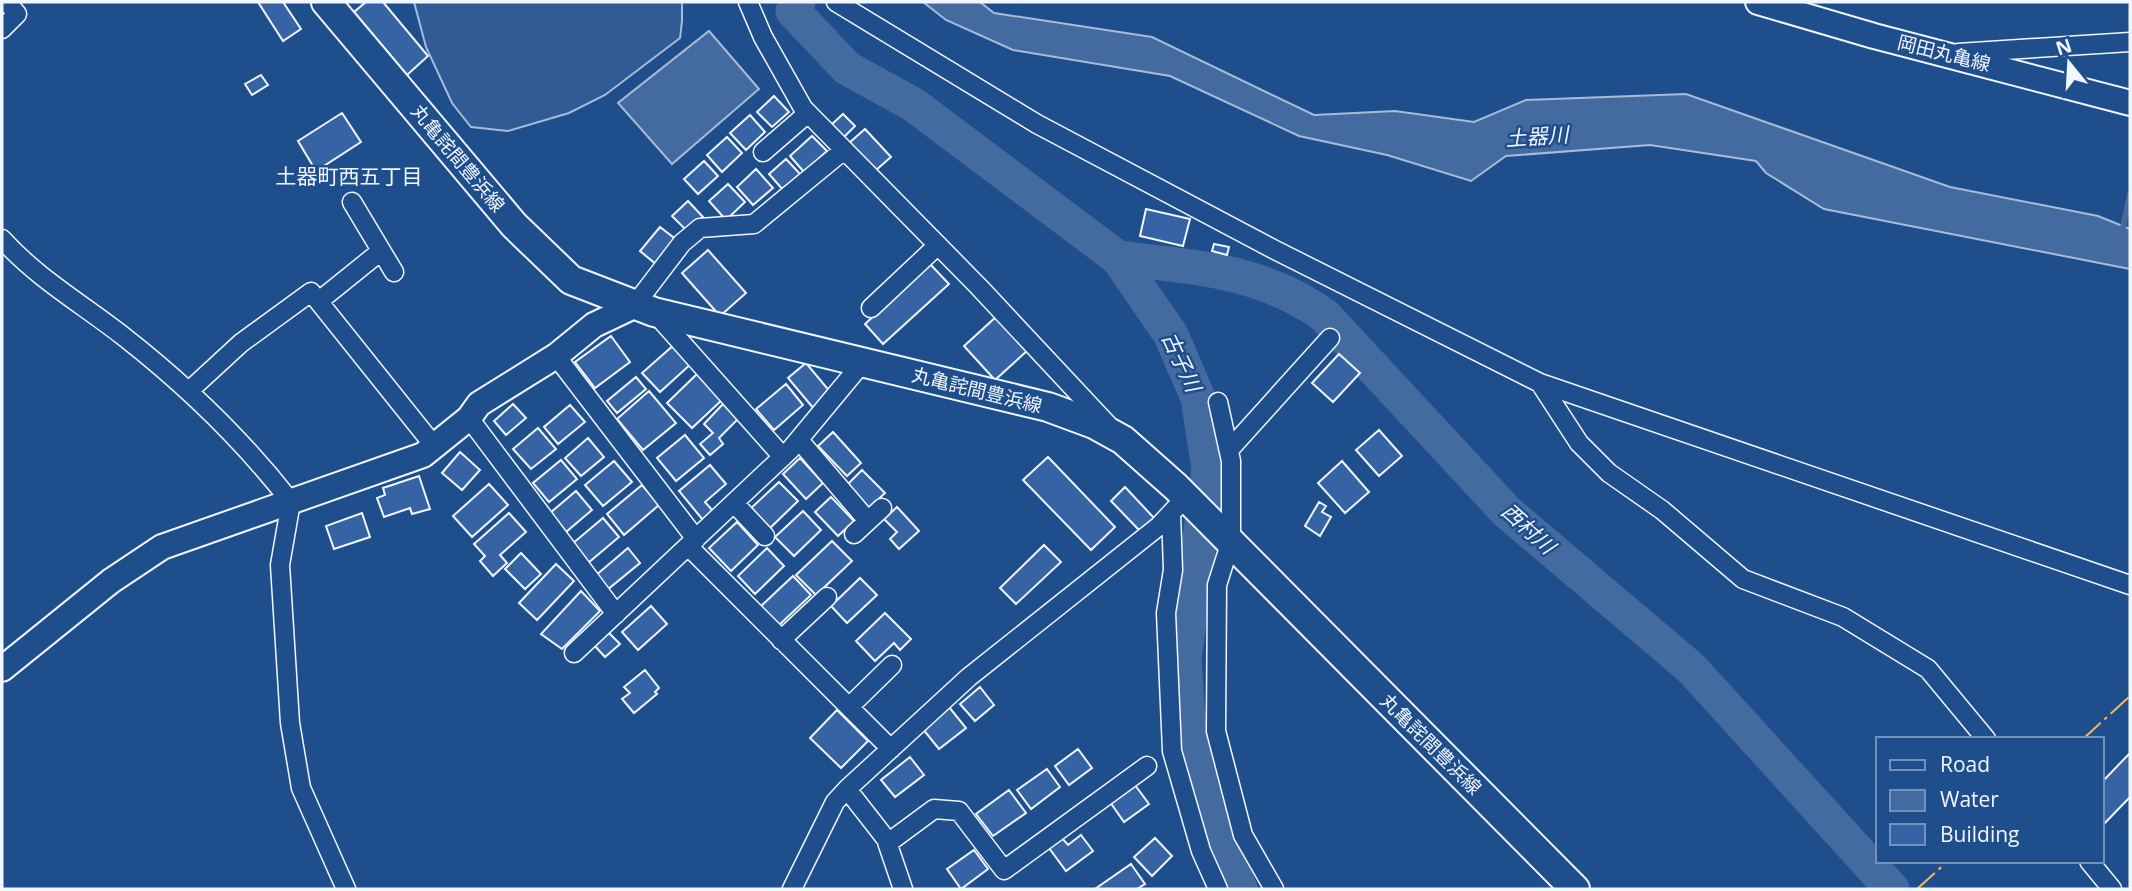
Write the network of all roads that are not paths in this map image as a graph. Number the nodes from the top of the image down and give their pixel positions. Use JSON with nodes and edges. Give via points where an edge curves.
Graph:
{"nodes":[{"id":1,"x":7,"y":2,"type":"edge"},
{"id":2,"x":326,"y":2,"type":"edge"},
{"id":3,"x":748,"y":2,"type":"edge"},
{"id":4,"x":836,"y":2,"type":"edge"},
{"id":5,"x":1758,"y":2,"type":"edge"},
{"id":6,"x":2,"y":29,"type":"edge"},
{"id":7,"x":2130,"y":42,"type":"edge"},
{"id":8,"x":1948,"y":53,"type":"junction"},
{"id":9,"x":2130,"y":103,"type":"edge"},
{"id":10,"x":808,"y":113,"type":"junction"},
{"id":11,"x":844,"y":150,"type":"junction"},
{"id":12,"x":763,"y":152,"type":"dead end"},
{"id":13,"x":352,"y":202,"type":"dead end"},
{"id":14,"x":2,"y":239,"type":"edge"},
{"id":15,"x":938,"y":245,"type":"junction"},
{"id":16,"x":381,"y":251,"type":"junction"},
{"id":17,"x":394,"y":272,"type":"dead end"},
{"id":18,"x":319,"y":301,"type":"junction"},
{"id":19,"x":871,"y":308,"type":"dead end"},
{"id":20,"x":644,"y":309,"type":"junction"},
{"id":21,"x":1330,"y":338,"type":"dead end"},
{"id":22,"x":556,"y":356,"type":"junction"},
{"id":23,"x":863,"y":362,"type":"junction"},
{"id":24,"x":1540,"y":383,"type":"junction"},
{"id":25,"x":190,"y":390,"type":"junction"},
{"id":26,"x":1218,"y":402,"type":"dead end"},
{"id":27,"x":469,"y":418,"type":"junction"},
{"id":28,"x":799,"y":440,"type":"junction"},
{"id":29,"x":1123,"y":440,"type":"junction"},
{"id":30,"x":435,"y":447,"type":"junction"},
{"id":31,"x":1229,"y":450,"type":"junction"},
{"id":32,"x":783,"y":457,"type":"junction"},
{"id":33,"x":291,"y":502,"type":"junction"},
{"id":34,"x":734,"y":503,"type":"junction"},
{"id":35,"x":1179,"y":505,"type":"junction"},
{"id":36,"x":882,"y":508,"type":"dead end"},
{"id":37,"x":868,"y":521,"type":"junction"},
{"id":38,"x":853,"y":534,"type":"dead end"},
{"id":39,"x":765,"y":536,"type":"dead end"},
{"id":40,"x":1227,"y":538,"type":"junction"},
{"id":41,"x":692,"y":543,"type":"junction"},
{"id":42,"x":2130,"y":585,"type":"edge"},
{"id":43,"x":827,"y":597,"type":"dead end"},
{"id":44,"x":616,"y":614,"type":"junction"},
{"id":45,"x":781,"y":640,"type":"junction"},
{"id":46,"x":574,"y":653,"type":"dead end"},
{"id":47,"x":891,"y":666,"type":"dead end"},
{"id":48,"x":2,"y":669,"type":"edge"},
{"id":49,"x":849,"y":707,"type":"junction"},
{"id":50,"x":1984,"y":737,"type":"edge"},
{"id":51,"x":891,"y":749,"type":"junction"},
{"id":52,"x":1147,"y":766,"type":"dead end"},
{"id":53,"x":847,"y":789,"type":"junction"},
{"id":54,"x":888,"y":843,"type":"junction"},
{"id":55,"x":2091,"y":863,"type":"edge"},
{"id":56,"x":346,"y":889,"type":"edge"},
{"id":57,"x":792,"y":889,"type":"edge"},
{"id":58,"x":903,"y":889,"type":"edge"},
{"id":59,"x":1218,"y":889,"type":"edge"},
{"id":60,"x":1274,"y":889,"type":"edge"},
{"id":61,"x":1575,"y":889,"type":"edge"},
{"id":62,"x":2112,"y":889,"type":"edge"}],
"edges":[{"from":1,"to":6,"type":"street","via":[[17,14]]},
{"from":2,"to":20,"type":"main road","name":"丸亀詫間豊浜線","via":[[536,249],[571,280]]},
{"from":3,"to":10,"type":"street"},
{"from":4,"to":24,"type":"street","via":[[1037,124]]},
{"from":5,"to":8,"type":"street","name":"岡田丸亀線"},
{"from":7,"to":8,"type":"street"},
{"from":8,"to":9,"type":"street","name":"岡田丸亀線"},
{"from":10,"to":11,"type":"street"},
{"from":10,"to":12,"type":"street"},
{"from":11,"to":15,"type":"street"},
{"from":11,"to":20,"type":"street","via":[[754,224],[700,228],[681,243]]},
{"from":13,"to":16,"type":"street"},
{"from":14,"to":25,"type":"street","via":[[59,291]]},
{"from":15,"to":19,"type":"street"},
{"from":15,"to":29,"type":"street"},
{"from":16,"to":17,"type":"street"},
{"from":16,"to":18,"type":"street"},
{"from":18,"to":25,"type":"street","via":[[312,292],[241,343]]},
{"from":18,"to":30,"type":"street"},
{"from":20,"to":22,"type":"street","via":[[594,325]]},
{"from":20,"to":23,"type":"main road","name":"丸亀詫間豊浜線"},
{"from":20,"to":32,"type":"street"},
{"from":21,"to":31,"type":"street"},
{"from":22,"to":27,"type":"street","via":[[479,404]]},
{"from":22,"to":41,"type":"street"},
{"from":23,"to":28,"type":"street"},
{"from":23,"to":29,"type":"main road","name":"丸亀詫間豊浜線","via":[[1048,407]]},
{"from":24,"to":42,"type":"street"},
{"from":24,"to":50,"type":"street","via":[[1579,443],[1609,473],[1662,510],[1743,579],[1843,617],[1928,669]]},
{"from":25,"to":33,"type":"street"},
{"from":26,"to":31,"type":"street"},
{"from":27,"to":30,"type":"street"},
{"from":27,"to":44,"type":"street"},
{"from":28,"to":32,"type":"street"},
{"from":28,"to":37,"type":"street"},
{"from":29,"to":35,"type":"main road","name":"丸亀詫間豊浜線"},
{"from":30,"to":33,"type":"street"},
{"from":31,"to":40,"type":"street"},
{"from":32,"to":34,"type":"street"},
{"from":33,"to":48,"type":"street","via":[[162,547],[91,596]]},
{"from":33,"to":56,"type":"street","via":[[280,565],[290,723],[301,788]]},
{"from":34,"to":39,"type":"street"},
{"from":34,"to":41,"type":"street"},
{"from":35,"to":40,"type":"main road","name":"丸亀詫間豊浜線"},
{"from":35,"to":51,"type":"street","via":[[969,677]]},
{"from":35,"to":59,"type":"street","via":[[1166,613],[1172,751],[1201,850]]},
{"from":36,"to":37,"type":"street"},
{"from":37,"to":38,"type":"street"},
{"from":40,"to":60,"type":"street","via":[[1217,585],[1216,731],[1243,835]]},
{"from":40,"to":61,"type":"main road","name":"丸亀詫間豊浜線"},
{"from":41,"to":44,"type":"street"},
{"from":41,"to":45,"type":"street"},
{"from":43,"to":45,"type":"street"},
{"from":44,"to":46,"type":"street"},
{"from":45,"to":49,"type":"street"},
{"from":47,"to":49,"type":"street"},
{"from":49,"to":51,"type":"street"},
{"from":51,"to":53,"type":"street"},
{"from":52,"to":54,"type":"street","via":[[1004,870],[959,811],[934,809]]},
{"from":53,"to":54,"type":"street"},
{"from":53,"to":57,"type":"street","via":[[835,802]]},
{"from":54,"to":58,"type":"street"},
{"from":55,"to":62,"type":"street"}]}
